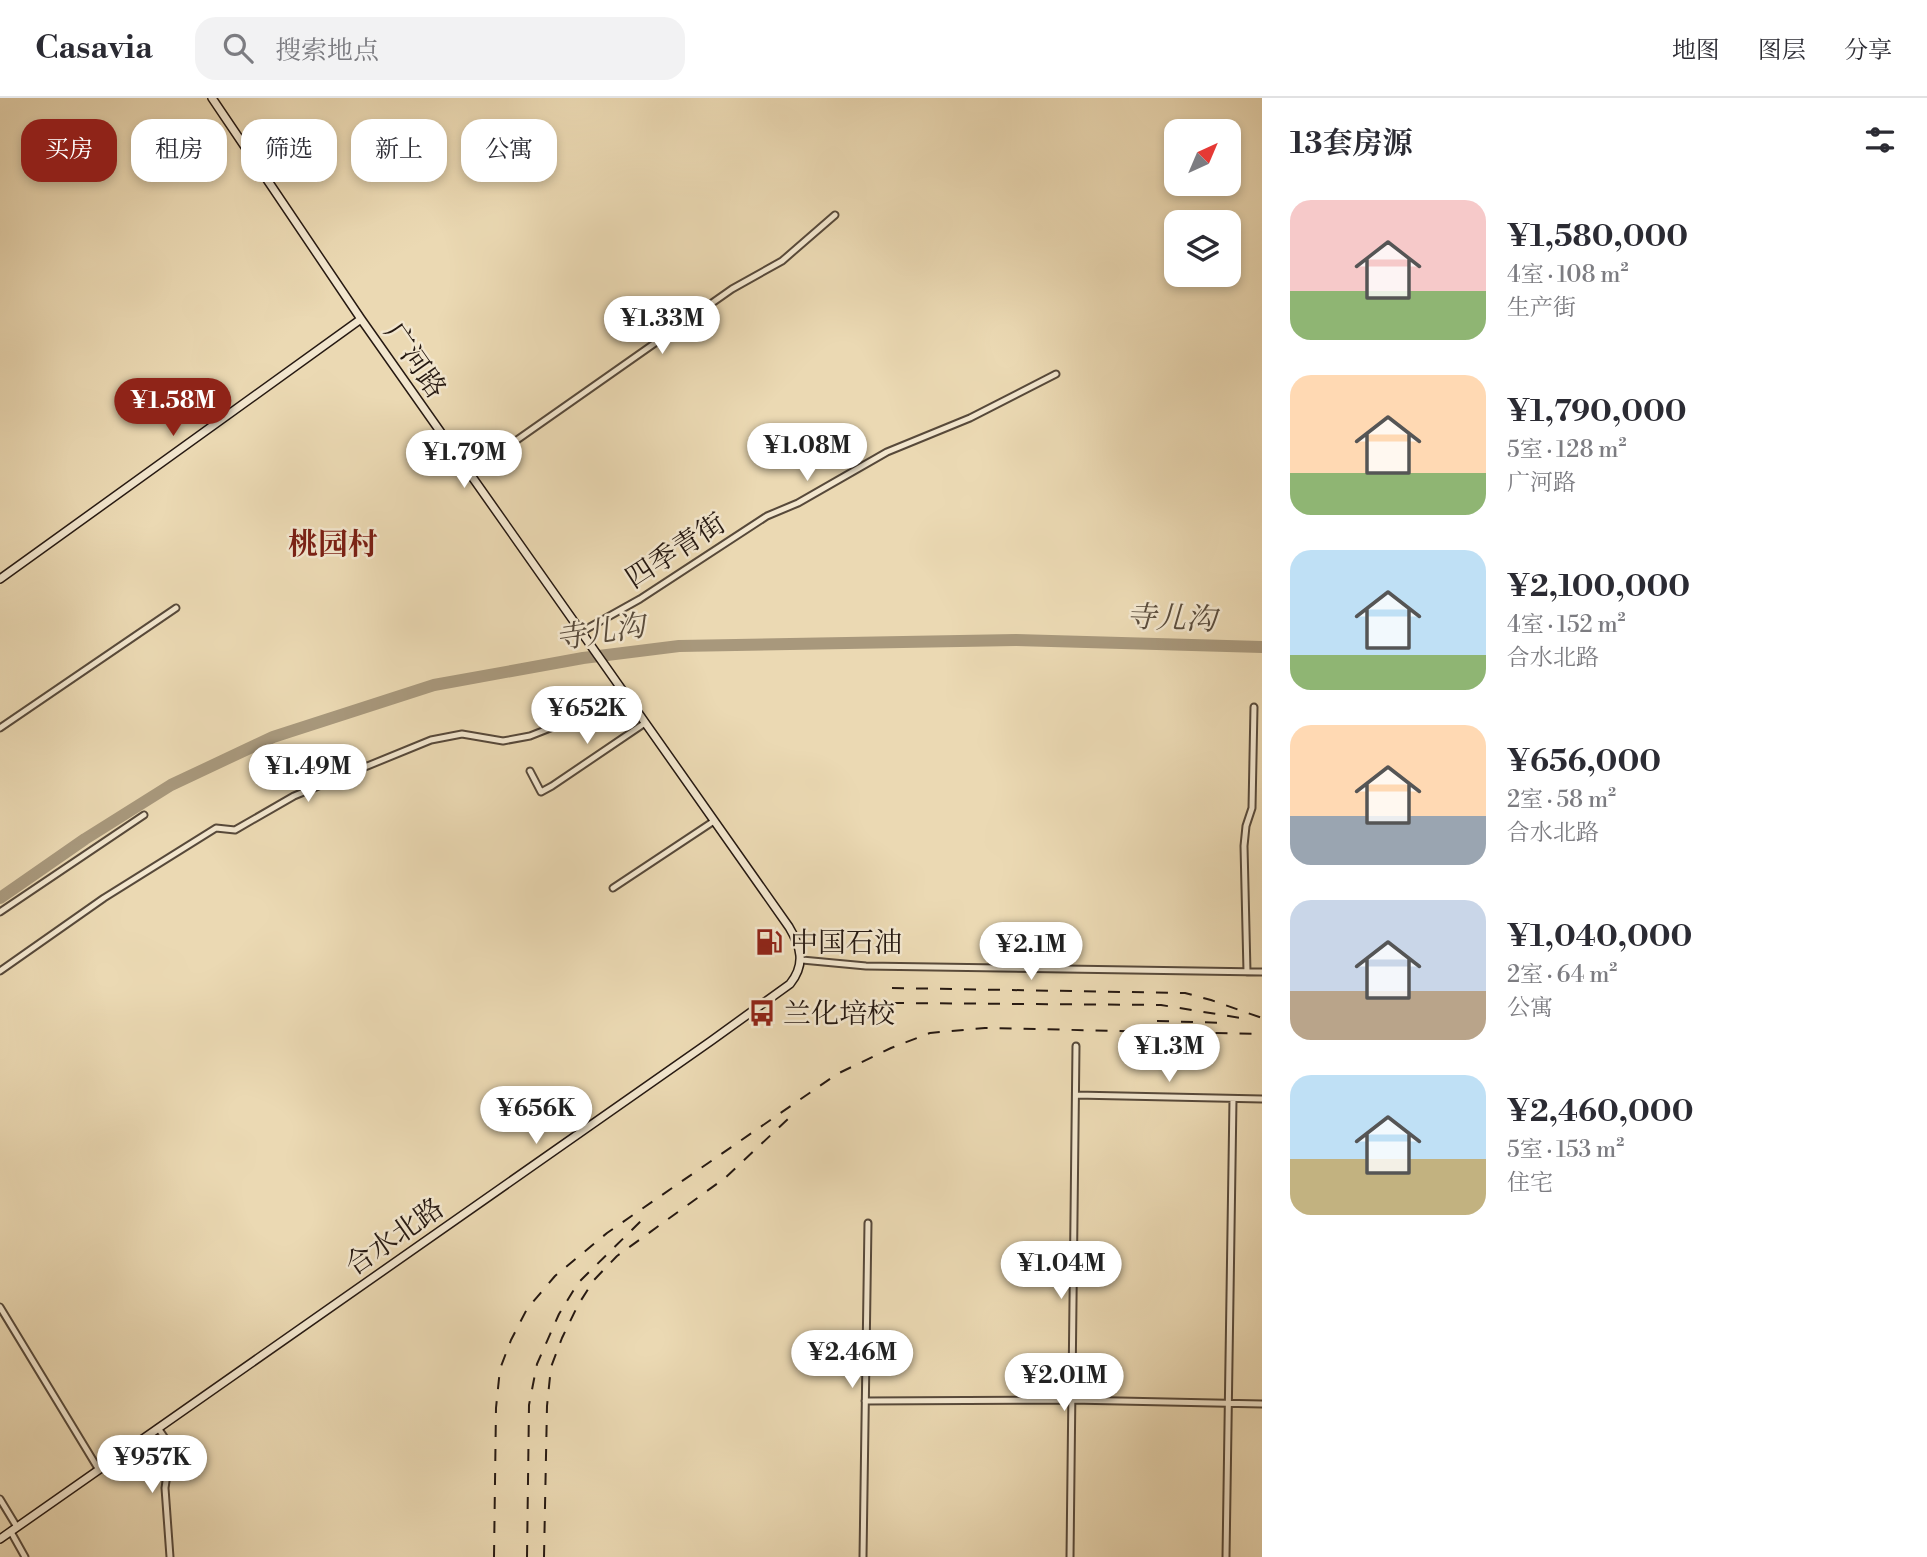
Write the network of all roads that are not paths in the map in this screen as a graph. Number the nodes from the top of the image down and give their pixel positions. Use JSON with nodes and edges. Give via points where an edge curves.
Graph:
{"nodes":[{"id":1,"x":212,"y":98,"type":"edge"},
{"id":2,"x":835,"y":215,"type":"dead end"},
{"id":3,"x":361,"y":319,"type":"junction"},
{"id":4,"x":1056,"y":374,"type":"dead end"},
{"id":5,"x":470,"y":473,"type":"junction"},
{"id":6,"x":0,"y":579,"type":"edge"},
{"id":7,"x":176,"y":608,"type":"dead end"},
{"id":8,"x":581,"y":632,"type":"junction"},
{"id":9,"x":1254,"y":707,"type":"dead end"},
{"id":10,"x":637,"y":712,"type":"junction"},
{"id":11,"x":645,"y":723,"type":"junction"},
{"id":12,"x":0,"y":728,"type":"edge"},
{"id":13,"x":530,"y":771,"type":"dead end"},
{"id":14,"x":144,"y":815,"type":"dead end"},
{"id":15,"x":714,"y":821,"type":"junction"},
{"id":16,"x":613,"y":888,"type":"dead end"},
{"id":17,"x":0,"y":912,"type":"edge"},
{"id":18,"x":802,"y":960,"type":"junction"},
{"id":19,"x":0,"y":971,"type":"edge"},
{"id":20,"x":1247,"y":972,"type":"junction"},
{"id":21,"x":1262,"y":972,"type":"edge"},
{"id":22,"x":1076,"y":1046,"type":"dead end"},
{"id":23,"x":1076,"y":1095,"type":"junction"},
{"id":24,"x":1233,"y":1099,"type":"junction"},
{"id":25,"x":1262,"y":1099,"type":"edge"},
{"id":26,"x":868,"y":1223,"type":"dead end"},
{"id":27,"x":0,"y":1307,"type":"edge"},
{"id":28,"x":1072,"y":1400,"type":"junction"},
{"id":29,"x":865,"y":1401,"type":"junction"},
{"id":30,"x":1227,"y":1403,"type":"junction"},
{"id":31,"x":1262,"y":1404,"type":"edge"},
{"id":32,"x":158,"y":1428,"type":"junction"},
{"id":33,"x":99,"y":1470,"type":"junction"},
{"id":34,"x":0,"y":1499,"type":"edge"},
{"id":35,"x":14,"y":1529,"type":"junction"},
{"id":36,"x":0,"y":1539,"type":"edge"},
{"id":37,"x":25,"y":1557,"type":"edge"},
{"id":38,"x":170,"y":1557,"type":"edge"},
{"id":39,"x":863,"y":1557,"type":"edge"},
{"id":40,"x":1070,"y":1557,"type":"edge"},
{"id":41,"x":1226,"y":1557,"type":"edge"}],
"edges":[{"from":1,"to":3,"type":"street","name":"广河路"},
{"from":2,"to":5,"type":"street","via":[[782,261],[732,289]]},
{"from":3,"to":5,"type":"street","name":"广河路"},
{"from":3,"to":6,"type":"street"},
{"from":4,"to":8,"type":"street","name":"四季青街","via":[[970,418],[887,452],[767,516]]},
{"from":5,"to":8,"type":"street","name":"广河路"},
{"from":7,"to":12,"type":"street"},
{"from":8,"to":10,"type":"street","name":"广河路"},
{"from":9,"to":20,"type":"street","via":[[1252,808],[1244,846]]},
{"from":10,"to":11,"type":"street"},
{"from":10,"to":19,"type":"street","via":[[613,722],[590,716],[573,719],[503,741],[462,734],[432,740],[294,796],[235,830],[216,828]]},
{"from":11,"to":13,"type":"street","via":[[541,792]]},
{"from":11,"to":15,"type":"street"},
{"from":14,"to":17,"type":"street"},
{"from":15,"to":16,"type":"street"},
{"from":15,"to":18,"type":"street","via":[[796,938]]},
{"from":18,"to":20,"type":"street","via":[[866,966]]},
{"from":18,"to":32,"type":"street","name":"合水北路","via":[[790,984],[771,998]]},
{"from":20,"to":21,"type":"street"},
{"from":22,"to":23,"type":"street"},
{"from":23,"to":24,"type":"street"},
{"from":23,"to":28,"type":"street"},
{"from":24,"to":25,"type":"street"},
{"from":24,"to":30,"type":"street"},
{"from":26,"to":29,"type":"street"},
{"from":27,"to":33,"type":"street"},
{"from":28,"to":29,"type":"street"},
{"from":28,"to":30,"type":"street"},
{"from":28,"to":40,"type":"street"},
{"from":29,"to":39,"type":"street"},
{"from":30,"to":31,"type":"street"},
{"from":30,"to":41,"type":"street"},
{"from":32,"to":33,"type":"street","name":"合水北路"},
{"from":32,"to":38,"type":"street","via":[[171,1447],[165,1488]]},
{"from":33,"to":35,"type":"street","name":"合水北路"},
{"from":34,"to":35,"type":"street"},
{"from":35,"to":36,"type":"street","name":"合水北路"},
{"from":35,"to":37,"type":"street"}]}
